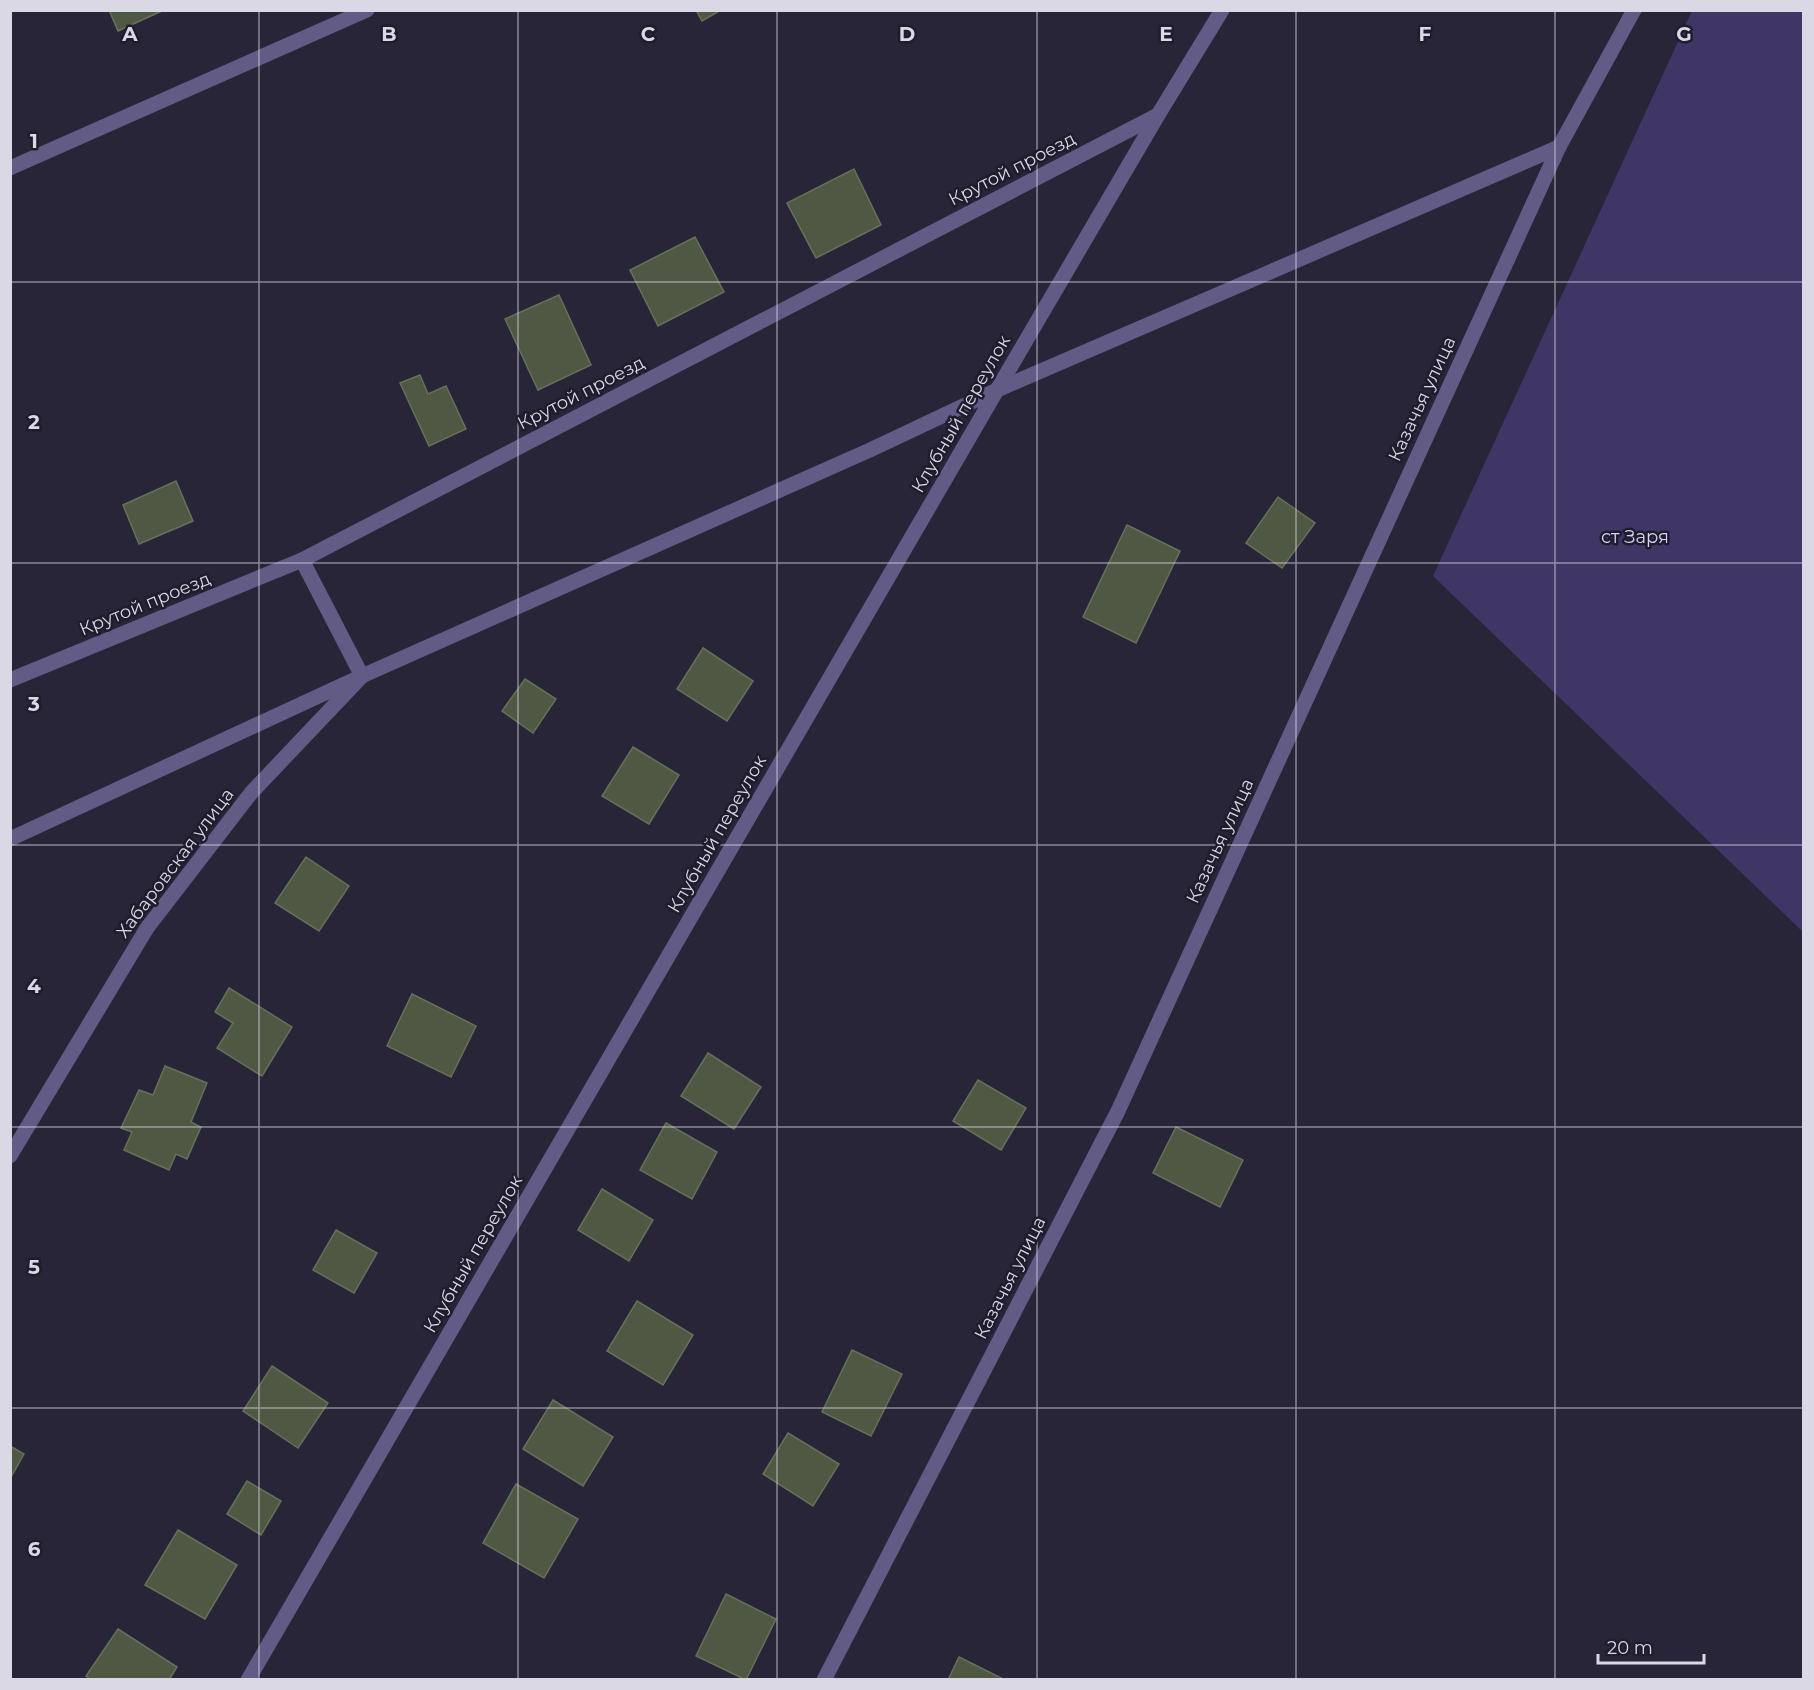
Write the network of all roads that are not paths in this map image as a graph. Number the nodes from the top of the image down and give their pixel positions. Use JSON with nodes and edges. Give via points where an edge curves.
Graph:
{"nodes":[{"id":1,"x":367,"y":10,"type":"edge"},
{"id":2,"x":1222,"y":10,"type":"edge"},
{"id":3,"x":1634,"y":10,"type":"edge"},
{"id":4,"x":1158,"y":115,"type":"junction"},
{"id":5,"x":1559,"y":147,"type":"junction"},
{"id":6,"x":10,"y":168,"type":"edge"},
{"id":7,"x":997,"y":390,"type":"junction"},
{"id":8,"x":302,"y":560,"type":"junction"},
{"id":9,"x":362,"y":676,"type":"junction"},
{"id":10,"x":10,"y":680,"type":"edge"},
{"id":11,"x":10,"y":839,"type":"edge"},
{"id":12,"x":10,"y":1156,"type":"edge"},
{"id":13,"x":248,"y":1680,"type":"edge"},
{"id":14,"x":824,"y":1680,"type":"edge"}],
"edges":[{"from":1,"to":6,"type":"street"},
{"from":2,"to":4,"type":"street","name":"Клубный переулок"},
{"from":3,"to":5,"type":"street","name":"Казачья улица"},
{"from":4,"to":7,"type":"street","name":"Клубный переулок"},
{"from":4,"to":8,"type":"street","name":"Крутой проезд"},
{"from":5,"to":7,"type":"street"},
{"from":5,"to":14,"type":"street","name":"Казачья улица","via":[[1118,1111]]},
{"from":7,"to":9,"type":"street"},
{"from":7,"to":13,"type":"street","name":"Клубный переулок"},
{"from":8,"to":9,"type":"street"},
{"from":8,"to":10,"type":"street","name":"Крутой проезд"},
{"from":9,"to":11,"type":"street"},
{"from":9,"to":12,"type":"street","name":"Хабаровская улица","via":[[251,793],[147,927]]}]}
